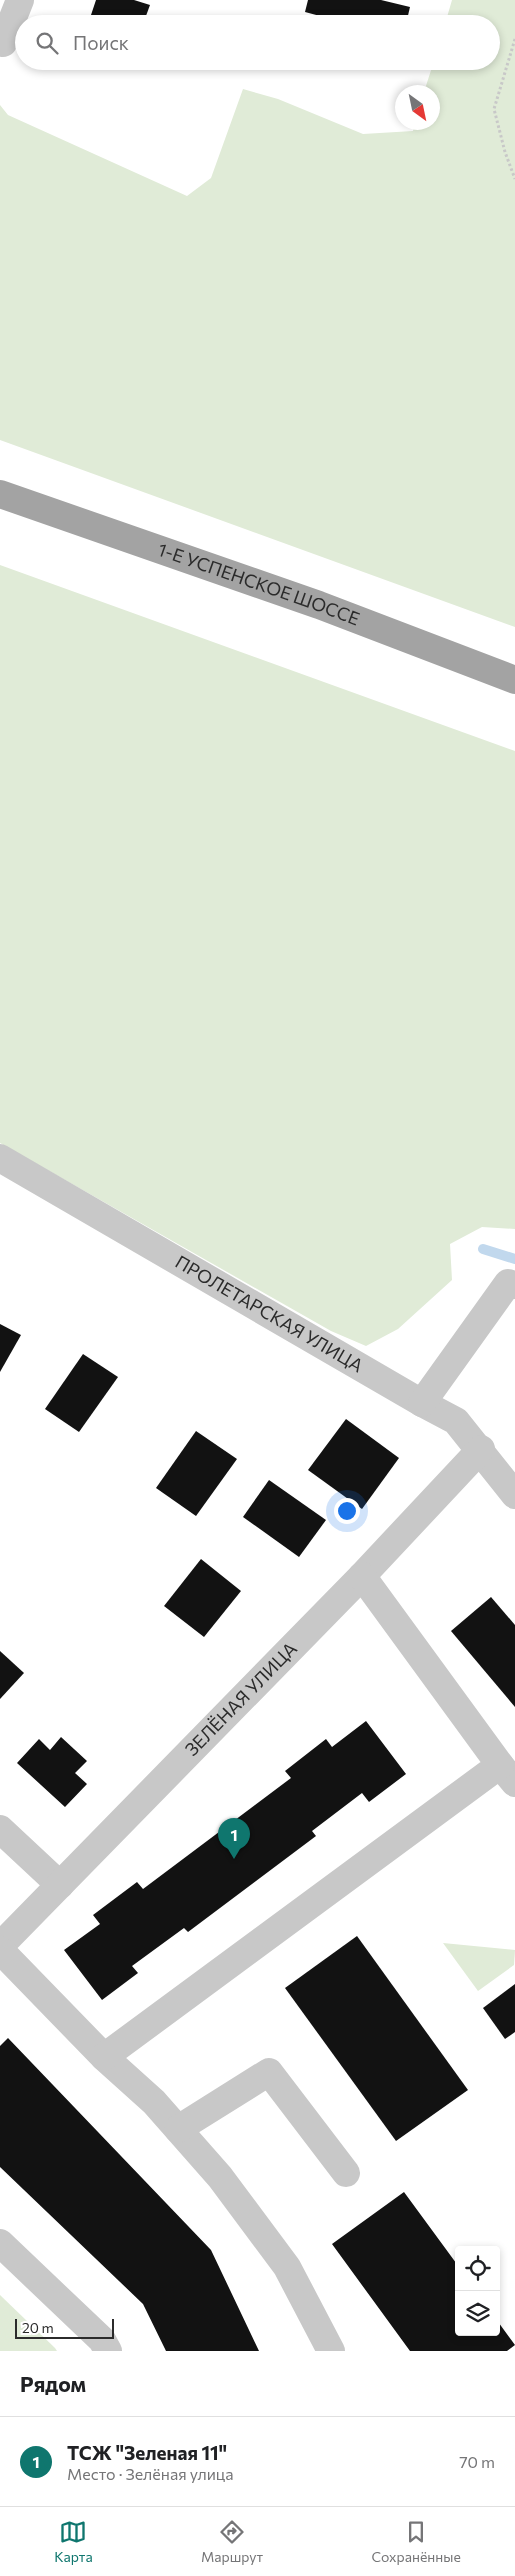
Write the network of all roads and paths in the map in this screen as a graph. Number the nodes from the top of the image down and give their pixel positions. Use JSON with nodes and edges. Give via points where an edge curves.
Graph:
{"nodes":[{"id":1,"x":20,"y":0,"type":"edge"},
{"id":2,"x":515,"y":39,"type":"edge"},
{"id":3,"x":3,"y":43,"type":"dead end"},
{"id":4,"x":515,"y":179,"type":"edge"},
{"id":5,"x":0,"y":494,"type":"edge"},
{"id":6,"x":515,"y":680,"type":"edge"},
{"id":7,"x":0,"y":1158,"type":"edge"},
{"id":8,"x":515,"y":1285,"type":"edge"},
{"id":9,"x":422,"y":1403,"type":"junction"},
{"id":10,"x":480,"y":1450,"type":"junction"},
{"id":11,"x":515,"y":1495,"type":"edge"},
{"id":12,"x":362,"y":1576,"type":"junction"},
{"id":13,"x":508,"y":1774,"type":"edge"},
{"id":14,"x":0,"y":1829,"type":"edge"},
{"id":15,"x":60,"y":1885,"type":"junction"},
{"id":16,"x":0,"y":1948,"type":"edge"},
{"id":17,"x":104,"y":2057,"type":"junction"},
{"id":18,"x":178,"y":2129,"type":"junction"},
{"id":19,"x":346,"y":2173,"type":"dead end"},
{"id":20,"x":0,"y":2243,"type":"edge"},
{"id":21,"x":108,"y":2351,"type":"edge"},
{"id":22,"x":331,"y":2351,"type":"edge"}],
"edges":[{"from":1,"to":3,"type":"street"},
{"from":2,"to":4,"type":"path","via":[[494,109]]},
{"from":5,"to":6,"type":"main road","name":"1-Е УСПЕНСКОЕ ШОССЕ","via":[[319,605]]},
{"from":7,"to":9,"type":"street","name":"ПРОЛЕТАРСКАЯ УЛИЦА"},
{"from":8,"to":9,"type":"street","via":[[508,1283]]},
{"from":9,"to":10,"type":"street","name":"ПРОЛЕТАРСКАЯ УЛИЦА","via":[[456,1421]]},
{"from":10,"to":11,"type":"street","name":"ПРОЛЕТАРСКАЯ УЛИЦА"},
{"from":10,"to":12,"type":"street","name":"ЗЕЛЁНАЯ УЛИЦА"},
{"from":12,"to":13,"type":"street"},
{"from":12,"to":15,"type":"street","name":"ЗЕЛЁНАЯ УЛИЦА"},
{"from":13,"to":17,"type":"street"},
{"from":14,"to":15,"type":"street"},
{"from":15,"to":16,"type":"street","name":"ЗЕЛЁНАЯ УЛИЦА"},
{"from":16,"to":17,"type":"street"},
{"from":17,"to":18,"type":"street","via":[[154,2102]]},
{"from":18,"to":19,"type":"street","via":[[269,2072]]},
{"from":18,"to":22,"type":"street","via":[[220,2177],[287,2267]]},
{"from":20,"to":21,"type":"street","via":[[102,2340]]}]}
